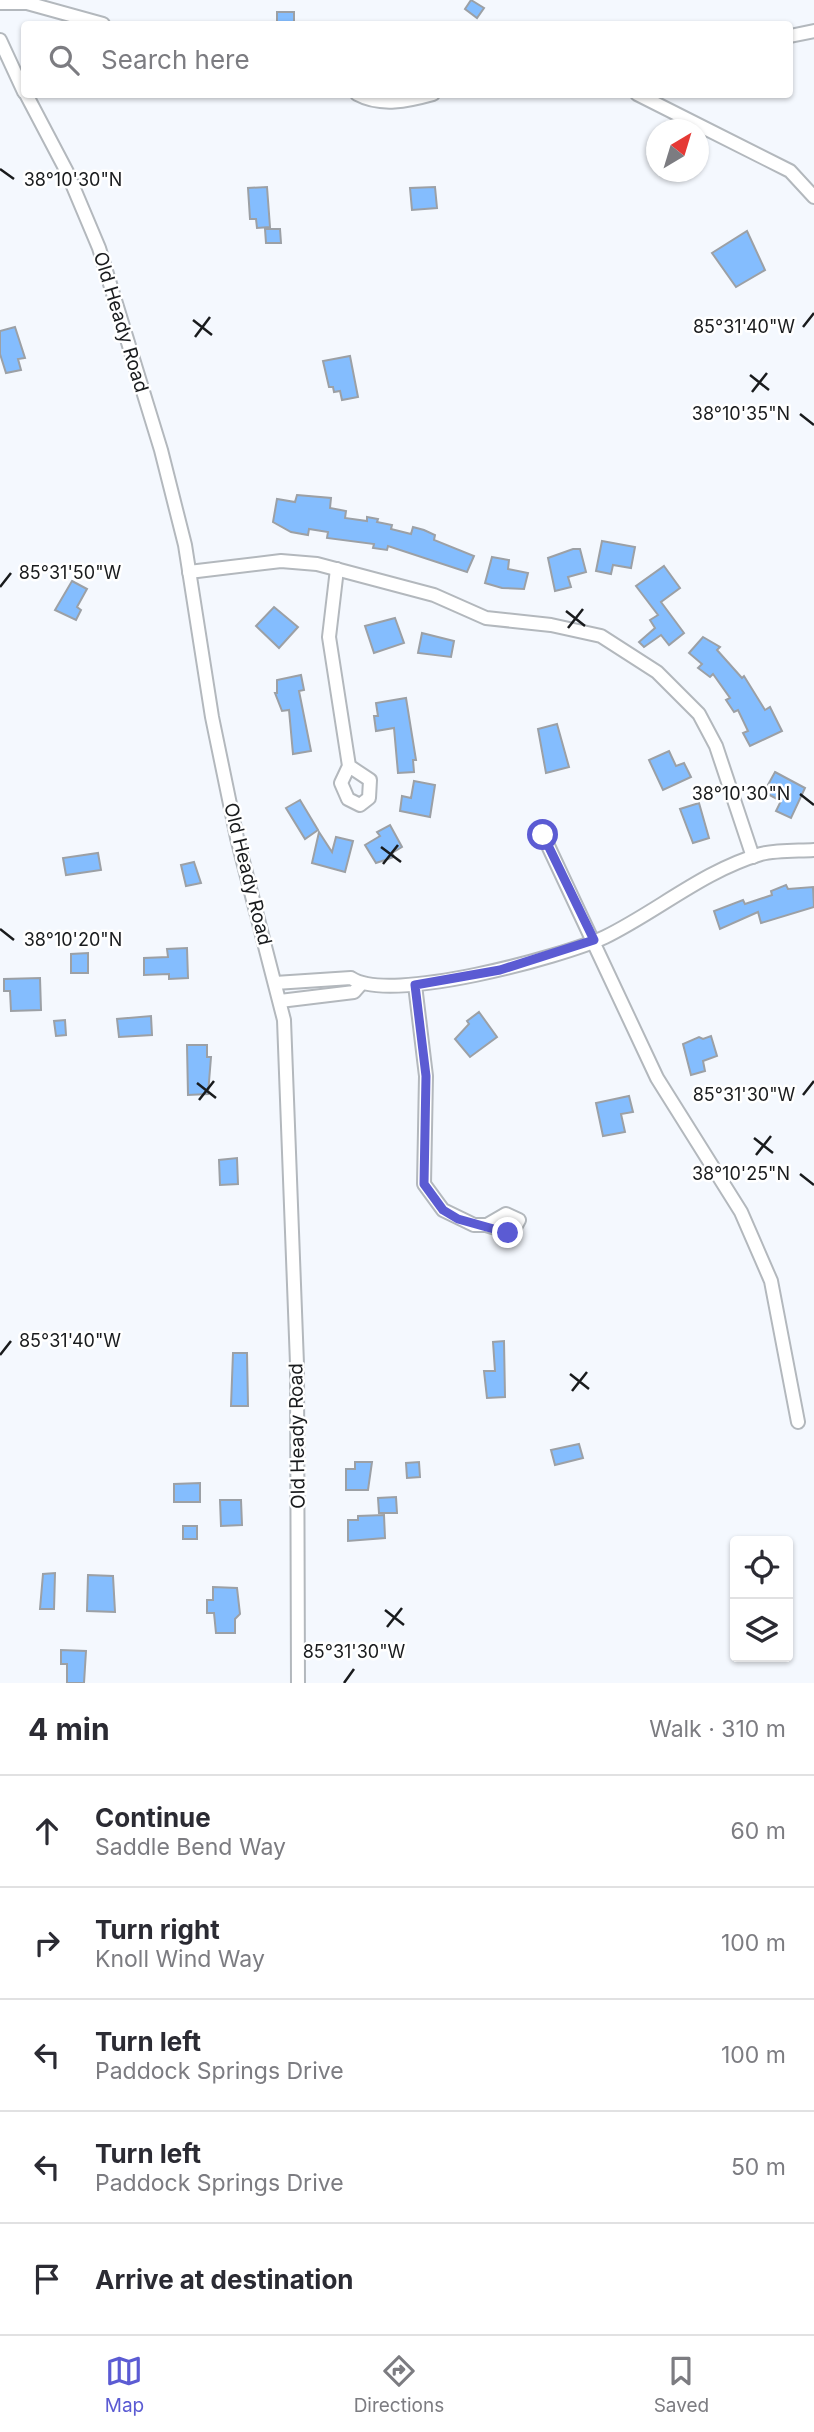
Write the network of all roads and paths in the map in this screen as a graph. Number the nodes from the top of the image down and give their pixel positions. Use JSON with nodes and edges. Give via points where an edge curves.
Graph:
{"nodes":[{"id":1,"x":0,"y":3,"type":"edge"},
{"id":2,"x":92,"y":21,"type":"edge"},
{"id":3,"x":814,"y":31,"type":"edge"},
{"id":4,"x":793,"y":35,"type":"edge"},
{"id":5,"x":0,"y":40,"type":"edge"},
{"id":6,"x":21,"y":85,"type":"edge"},
{"id":7,"x":28,"y":98,"type":"edge"},
{"id":8,"x":364,"y":98,"type":"edge"},
{"id":9,"x":418,"y":98,"type":"edge"},
{"id":10,"x":645,"y":98,"type":"edge"},
{"id":11,"x":814,"y":197,"type":"edge"},
{"id":12,"x":337,"y":569,"type":"junction"},
{"id":13,"x":189,"y":572,"type":"junction"},
{"id":14,"x":349,"y":766,"type":"dead end"},
{"id":15,"x":543,"y":835,"type":"dead end"},
{"id":16,"x":814,"y":850,"type":"edge"},
{"id":17,"x":753,"y":858,"type":"junction"},
{"id":18,"x":594,"y":940,"type":"junction"},
{"id":19,"x":275,"y":984,"type":"junction"},
{"id":20,"x":361,"y":984,"type":"junction"},
{"id":21,"x":415,"y":985,"type":"junction"},
{"id":22,"x":279,"y":1001,"type":"junction"},
{"id":23,"x":486,"y":1225,"type":"dead end"},
{"id":24,"x":798,"y":1422,"type":"dead end"},
{"id":25,"x":298,"y":1683,"type":"edge"}],
"edges":[{"from":1,"to":2,"type":"street","via":[[27,3]]},
{"from":3,"to":4,"type":"street"},
{"from":5,"to":6,"type":"street","name":"Old Heady Road"},
{"from":7,"to":13,"type":"street","name":"Old Heady Road","via":[[67,172],[102,257],[161,450]]},
{"from":8,"to":9,"type":"street","via":[[371,102]]},
{"from":10,"to":11,"type":"street","via":[[790,171]]},
{"from":12,"to":13,"type":"street","via":[[281,561]]},
{"from":12,"to":14,"type":"street","via":[[329,637]]},
{"from":12,"to":17,"type":"street","via":[[434,595],[486,618],[601,636],[657,672],[699,714],[716,746]]},
{"from":13,"to":19,"type":"street","name":"Old Heady Road","via":[[237,838]]},
{"from":15,"to":18,"type":"street"},
{"from":16,"to":17,"type":"street"},
{"from":17,"to":18,"type":"street","via":[[717,871]]},
{"from":18,"to":21,"type":"street","via":[[500,970]]},
{"from":18,"to":24,"type":"street","via":[[657,1078],[741,1212],[771,1281]]},
{"from":19,"to":20,"type":"street","via":[[351,978]]},
{"from":19,"to":22,"type":"street","name":"Old Heady Road"},
{"from":20,"to":21,"type":"street"},
{"from":20,"to":22,"type":"street","via":[[354,992]]},
{"from":21,"to":23,"type":"street","via":[[426,1076],[424,1184],[443,1210],[474,1225]]},
{"from":22,"to":25,"type":"street","name":"Old Heady Road","via":[[284,1020],[297,1364]]}]}
